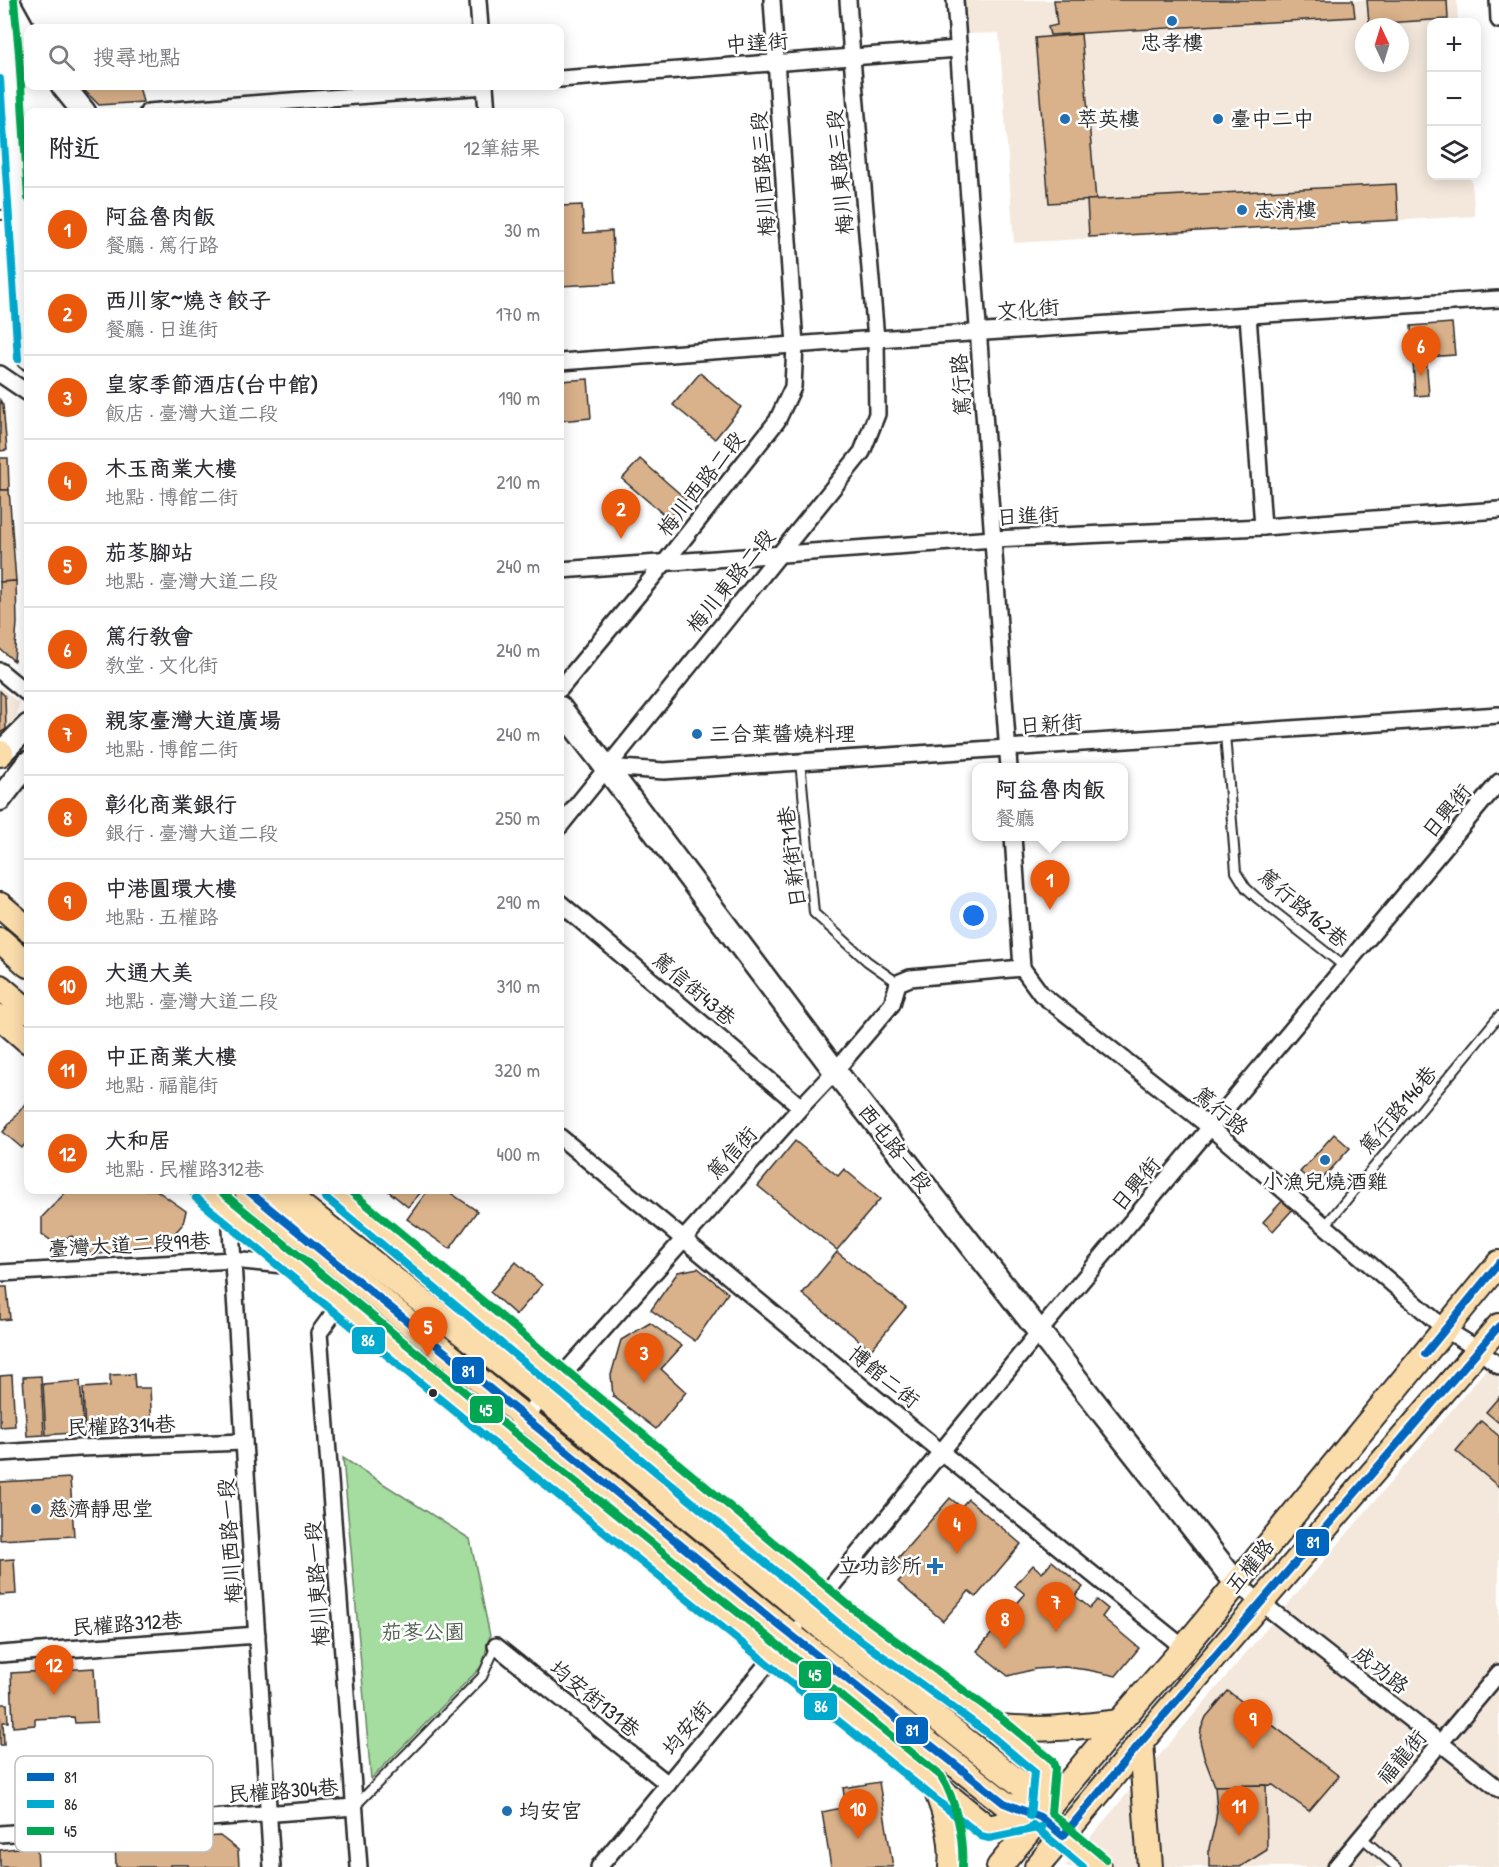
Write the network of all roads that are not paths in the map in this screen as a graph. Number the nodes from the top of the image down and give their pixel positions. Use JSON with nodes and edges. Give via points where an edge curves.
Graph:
{"nodes":[{"id":1,"x":5,"y":0,"type":"edge"},
{"id":2,"x":478,"y":0,"type":"edge"},
{"id":3,"x":772,"y":0,"type":"edge"},
{"id":4,"x":848,"y":0,"type":"edge"},
{"id":5,"x":955,"y":0,"type":"edge"},
{"id":6,"x":1498,"y":0,"type":"edge"},
{"id":7,"x":1499,"y":20,"type":"edge"},
{"id":8,"x":480,"y":24,"type":"edge"},
{"id":9,"x":24,"y":31,"type":"edge"},
{"id":10,"x":958,"y":49,"type":"junction"},
{"id":11,"x":4,"y":58,"type":"edge"},
{"id":12,"x":852,"y":58,"type":"junction"},
{"id":13,"x":776,"y":63,"type":"junction"},
{"id":14,"x":564,"y":79,"type":"edge"},
{"id":15,"x":66,"y":90,"type":"edge"},
{"id":16,"x":433,"y":90,"type":"edge"},
{"id":17,"x":485,"y":90,"type":"edge"},
{"id":18,"x":81,"y":108,"type":"edge"},
{"id":19,"x":200,"y":108,"type":"edge"},
{"id":20,"x":487,"y":108,"type":"edge"},
{"id":21,"x":16,"y":214,"type":"edge"},
{"id":22,"x":1499,"y":300,"type":"edge"},
{"id":23,"x":24,"y":310,"type":"edge"},
{"id":24,"x":1248,"y":315,"type":"junction"},
{"id":25,"x":978,"y":333,"type":"junction"},
{"id":26,"x":876,"y":339,"type":"junction"},
{"id":27,"x":795,"y":345,"type":"junction"},
{"id":28,"x":564,"y":362,"type":"edge"},
{"id":29,"x":0,"y":374,"type":"edge"},
{"id":30,"x":24,"y":390,"type":"edge"},
{"id":31,"x":1499,"y":510,"type":"edge"},
{"id":32,"x":1263,"y":526,"type":"junction"},
{"id":33,"x":993,"y":539,"type":"junction"},
{"id":34,"x":781,"y":554,"type":"junction"},
{"id":35,"x":666,"y":561,"type":"junction"},
{"id":36,"x":564,"y":570,"type":"edge"},
{"id":37,"x":0,"y":671,"type":"edge"},
{"id":38,"x":564,"y":684,"type":"edge"},
{"id":39,"x":24,"y":691,"type":"edge"},
{"id":40,"x":564,"y":713,"type":"edge"},
{"id":41,"x":1499,"y":715,"type":"edge"},
{"id":42,"x":24,"y":730,"type":"edge"},
{"id":43,"x":1225,"y":734,"type":"junction"},
{"id":44,"x":1008,"y":748,"type":"junction"},
{"id":45,"x":0,"y":754,"type":"edge"},
{"id":46,"x":800,"y":761,"type":"junction"},
{"id":47,"x":1009,"y":763,"type":"edge"},
{"id":48,"x":606,"y":767,"type":"junction"},
{"id":49,"x":24,"y":768,"type":"edge"},
{"id":50,"x":1499,"y":782,"type":"edge"},
{"id":51,"x":0,"y":799,"type":"edge"},
{"id":52,"x":564,"y":821,"type":"edge"},
{"id":53,"x":1013,"y":841,"type":"edge"},
{"id":54,"x":0,"y":905,"type":"edge"},
{"id":55,"x":564,"y":906,"type":"edge"},
{"id":56,"x":24,"y":926,"type":"edge"},
{"id":57,"x":0,"y":940,"type":"edge"},
{"id":58,"x":24,"y":961,"type":"edge"},
{"id":59,"x":1345,"y":967,"type":"junction"},
{"id":60,"x":1022,"y":968,"type":"junction"},
{"id":61,"x":898,"y":983,"type":"junction"},
{"id":62,"x":0,"y":987,"type":"edge"},
{"id":63,"x":24,"y":1008,"type":"edge"},
{"id":64,"x":1499,"y":1016,"type":"edge"},
{"id":65,"x":0,"y":1017,"type":"edge"},
{"id":66,"x":24,"y":1038,"type":"edge"},
{"id":67,"x":835,"y":1071,"type":"junction"},
{"id":68,"x":801,"y":1107,"type":"junction"},
{"id":69,"x":1211,"y":1128,"type":"junction"},
{"id":70,"x":564,"y":1140,"type":"edge"},
{"id":71,"x":208,"y":1194,"type":"edge"},
{"id":72,"x":252,"y":1194,"type":"edge"},
{"id":73,"x":286,"y":1194,"type":"edge"},
{"id":74,"x":338,"y":1194,"type":"edge"},
{"id":75,"x":230,"y":1213,"type":"junction"},
{"id":76,"x":1324,"y":1227,"type":"junction"},
{"id":77,"x":683,"y":1239,"type":"junction"},
{"id":78,"x":233,"y":1260,"type":"junction"},
{"id":79,"x":1499,"y":1263,"type":"edge"},
{"id":80,"x":295,"y":1266,"type":"junction"},
{"id":81,"x":0,"y":1273,"type":"edge"},
{"id":82,"x":340,"y":1304,"type":"junction"},
{"id":83,"x":1499,"y":1326,"type":"edge"},
{"id":84,"x":1445,"y":1329,"type":"junction"},
{"id":85,"x":1039,"y":1332,"type":"junction"},
{"id":86,"x":1479,"y":1350,"type":"junction"},
{"id":87,"x":1499,"y":1366,"type":"edge"},
{"id":88,"x":560,"y":1378,"type":"junction"},
{"id":89,"x":543,"y":1397,"type":"junction"},
{"id":90,"x":525,"y":1418,"type":"junction"},
{"id":91,"x":506,"y":1439,"type":"junction"},
{"id":92,"x":244,"y":1442,"type":"junction"},
{"id":93,"x":941,"y":1452,"type":"junction"},
{"id":94,"x":0,"y":1454,"type":"edge"},
{"id":95,"x":1236,"y":1583,"type":"junction"},
{"id":96,"x":824,"y":1596,"type":"junction"},
{"id":97,"x":1261,"y":1602,"type":"junction"},
{"id":98,"x":807,"y":1616,"type":"junction"},
{"id":99,"x":257,"y":1635,"type":"junction"},
{"id":100,"x":791,"y":1635,"type":"junction"},
{"id":101,"x":496,"y":1646,"type":"joint"},
{"id":102,"x":1184,"y":1648,"type":"junction"},
{"id":103,"x":0,"y":1654,"type":"edge"},
{"id":104,"x":774,"y":1656,"type":"junction"},
{"id":105,"x":1499,"y":1673,"type":"edge"},
{"id":106,"x":1119,"y":1722,"type":"junction"},
{"id":107,"x":995,"y":1726,"type":"junction"},
{"id":108,"x":1141,"y":1742,"type":"junction"},
{"id":109,"x":1441,"y":1744,"type":"junction"},
{"id":110,"x":668,"y":1784,"type":"junction"},
{"id":111,"x":934,"y":1784,"type":"junction"},
{"id":112,"x":1499,"y":1789,"type":"edge"},
{"id":113,"x":354,"y":1807,"type":"junction"},
{"id":114,"x":269,"y":1812,"type":"junction"},
{"id":115,"x":213,"y":1817,"type":"edge"},
{"id":116,"x":1040,"y":1817,"type":"junction"},
{"id":117,"x":15,"y":1833,"type":"edge"},
{"id":118,"x":0,"y":1834,"type":"edge"},
{"id":119,"x":1063,"y":1836,"type":"junction"},
{"id":120,"x":1361,"y":1837,"type":"junction"},
{"id":121,"x":272,"y":1867,"type":"edge"},
{"id":122,"x":359,"y":1867,"type":"edge"},
{"id":123,"x":599,"y":1867,"type":"edge"},
{"id":124,"x":951,"y":1867,"type":"edge"},
{"id":125,"x":999,"y":1867,"type":"edge"},
{"id":126,"x":1037,"y":1867,"type":"edge"},
{"id":127,"x":1098,"y":1867,"type":"edge"},
{"id":128,"x":1150,"y":1867,"type":"edge"},
{"id":129,"x":1336,"y":1867,"type":"edge"},
{"id":130,"x":1396,"y":1867,"type":"edge"}],
"edges":[{"from":1,"to":9,"type":"street"},
{"from":1,"to":11,"type":"street"},
{"from":2,"to":8,"type":"street"},
{"from":3,"to":13,"type":"street","name":"梅川西路三段"},
{"from":4,"to":12,"type":"street","name":"梅川東路三段"},
{"from":5,"to":10,"type":"street","name":"篤行路"},
{"from":6,"to":7,"type":"street"},
{"from":10,"to":12,"type":"street","name":"中達街"},
{"from":10,"to":25,"type":"street","name":"篤行路"},
{"from":11,"to":21,"type":"street"},
{"from":12,"to":13,"type":"street","name":"中達街"},
{"from":12,"to":26,"type":"street","name":"梅川東路三段"},
{"from":13,"to":14,"type":"street","name":"中達街"},
{"from":13,"to":27,"type":"street","name":"梅川西路三段"},
{"from":15,"to":18,"type":"street"},
{"from":16,"to":19,"type":"street"},
{"from":17,"to":20,"type":"street"},
{"from":21,"to":23,"type":"street"},
{"from":22,"to":24,"type":"street","name":"文化街"},
{"from":24,"to":25,"type":"street","name":"文化街"},
{"from":24,"to":32,"type":"street"},
{"from":25,"to":26,"type":"street","name":"文化街"},
{"from":25,"to":33,"type":"street","name":"篤行路"},
{"from":26,"to":27,"type":"street","name":"文化街"},
{"from":26,"to":34,"type":"street","name":"梅川東路二段","via":[[877,414],[862,452]]},
{"from":27,"to":28,"type":"street","name":"文化街"},
{"from":27,"to":35,"type":"street","name":"梅川西路二段","via":[[793,387],[777,421]]},
{"from":29,"to":30,"type":"street"},
{"from":31,"to":32,"type":"street","name":"日進街"},
{"from":32,"to":33,"type":"street","name":"日進街"},
{"from":33,"to":34,"type":"street","name":"日進街"},
{"from":33,"to":44,"type":"street","name":"篤行路"},
{"from":34,"to":35,"type":"street","name":"日進街"},
{"from":34,"to":48,"type":"street","name":"梅川東路二段"},
{"from":35,"to":36,"type":"street","name":"日進街"},
{"from":35,"to":38,"type":"street","name":"梅川西路二段"},
{"from":37,"to":39,"type":"street"},
{"from":40,"to":48,"type":"street","name":"西屯路一段"},
{"from":41,"to":43,"type":"street","name":"日新街"},
{"from":42,"to":45,"type":"street"},
{"from":43,"to":44,"type":"street","name":"日新街"},
{"from":43,"to":59,"type":"lane","name":"篤行路162巷","via":[[1236,872],[1257,898]]},
{"from":44,"to":46,"type":"street","name":"日新街"},
{"from":44,"to":47,"type":"street","name":"篤行路"},
{"from":46,"to":48,"type":"street","name":"日新街","via":[[664,771]]},
{"from":46,"to":61,"type":"lane","name":"日新街71巷","via":[[814,914]]},
{"from":48,"to":52,"type":"street","name":"梅川東路二段"},
{"from":48,"to":67,"type":"street","name":"西屯路一段"},
{"from":49,"to":51,"type":"street"},
{"from":50,"to":59,"type":"street","name":"日興街"},
{"from":53,"to":60,"type":"street"},
{"from":54,"to":56,"type":"main road"},
{"from":55,"to":68,"type":"street","name":"篤信街43巷"},
{"from":57,"to":58,"type":"main road"},
{"from":59,"to":69,"type":"street","name":"日興街"},
{"from":60,"to":61,"type":"street","via":[[910,978]]},
{"from":60,"to":69,"type":"street","name":"篤行路","via":[[1041,994]]},
{"from":61,"to":67,"type":"street","name":"篤信街","via":[[892,1004]]},
{"from":62,"to":63,"type":"main road"},
{"from":64,"to":76,"type":"lane","name":"篤行路146巷"},
{"from":65,"to":66,"type":"main road"},
{"from":67,"to":68,"type":"street","name":"篤信街"},
{"from":67,"to":85,"type":"street","name":"西屯路一段"},
{"from":68,"to":77,"type":"street","name":"篤信街"},
{"from":69,"to":76,"type":"street","name":"篤行路"},
{"from":69,"to":85,"type":"street","name":"日興街"},
{"from":70,"to":77,"type":"street","name":"博館二街"},
{"from":71,"to":75,"type":"main road"},
{"from":72,"to":90,"type":"main road"},
{"from":73,"to":89,"type":"main road"},
{"from":74,"to":88,"type":"main road"},
{"from":75,"to":78,"type":"street","name":"梅川西路一段"},
{"from":75,"to":80,"type":"main road"},
{"from":76,"to":84,"type":"street","name":"篤行路"},
{"from":77,"to":88,"type":"street","name":"篤信街"},
{"from":77,"to":93,"type":"street","name":"博館二街"},
{"from":78,"to":80,"type":"street","name":"臺灣大道二段99巷"},
{"from":78,"to":81,"type":"street","name":"臺灣大道二段99巷"},
{"from":78,"to":92,"type":"street","name":"梅川西路一段"},
{"from":79,"to":84,"type":"main road","name":"五權路"},
{"from":80,"to":82,"type":"main road"},
{"from":82,"to":91,"type":"main road"},
{"from":82,"to":113,"type":"street","name":"梅川東路一段","via":[[319,1333]]},
{"from":83,"to":86,"type":"main road","name":"五權路"},
{"from":84,"to":86,"type":"street","name":"篤行路"},
{"from":84,"to":95,"type":"main road","name":"五權路"},
{"from":85,"to":93,"type":"street","name":"日興街"},
{"from":85,"to":95,"type":"street","name":"西屯路一段"},
{"from":86,"to":87,"type":"street","name":"篤行路"},
{"from":86,"to":97,"type":"main road","name":"五權路"},
{"from":88,"to":89,"type":"street","name":"篤信街"},
{"from":88,"to":96,"type":"main road"},
{"from":89,"to":90,"type":"street","name":"篤信街"},
{"from":89,"to":98,"type":"main road"},
{"from":90,"to":91,"type":"street","name":"篤信街"},
{"from":90,"to":100,"type":"main road"},
{"from":91,"to":104,"type":"main road"},
{"from":92,"to":94,"type":"street","name":"民權路314巷"},
{"from":92,"to":99,"type":"street","name":"梅川西路一段"},
{"from":93,"to":96,"type":"street","name":"日興街"},
{"from":93,"to":102,"type":"street","name":"博館二街"},
{"from":95,"to":97,"type":"street","name":"成功路"},
{"from":95,"to":102,"type":"main road","name":"五權路"},
{"from":96,"to":98,"type":"street","name":"日興街"},
{"from":96,"to":107,"type":"main road"},
{"from":97,"to":108,"type":"main road","name":"五權路"},
{"from":97,"to":109,"type":"street","name":"成功路"},
{"from":98,"to":100,"type":"street","name":"均安街"},
{"from":98,"to":116,"type":"main road","via":[[1023,1786]]},
{"from":99,"to":103,"type":"street","name":"民權路312巷"},
{"from":99,"to":114,"type":"street","name":"梅川西路一段"},
{"from":100,"to":104,"type":"street","name":"均安街"},
{"from":100,"to":116,"type":"main road","via":[[1004,1803]]},
{"from":101,"to":110,"type":"street","name":"均安街131巷"},
{"from":101,"to":113,"type":"lane","via":[[482,1677]]},
{"from":102,"to":106,"type":"main road","name":"五權路"},
{"from":104,"to":110,"type":"street","name":"均安街"},
{"from":104,"to":111,"type":"main road"},
{"from":105,"to":109,"type":"street","name":"福龍街"},
{"from":106,"to":107,"type":"main road","via":[[1011,1729]]},
{"from":106,"to":116,"type":"main road","name":"五權路"},
{"from":107,"to":116,"type":"main road","via":[[1045,1768]]},
{"from":108,"to":119,"type":"main road","name":"五權路"},
{"from":108,"to":128,"type":"main road"},
{"from":109,"to":112,"type":"street","name":"成功路"},
{"from":109,"to":120,"type":"street","name":"福龍街"},
{"from":110,"to":123,"type":"street","name":"均安街"},
{"from":111,"to":116,"type":"main road","via":[[988,1828]]},
{"from":111,"to":124,"type":"main road","via":[[948,1821]]},
{"from":113,"to":114,"type":"street","name":"民權路304巷"},
{"from":113,"to":122,"type":"street","name":"梅川東路一段"},
{"from":114,"to":115,"type":"street","name":"民權路304巷"},
{"from":114,"to":121,"type":"street","name":"梅川西路一段"},
{"from":116,"to":119,"type":"main road"},
{"from":116,"to":125,"type":"main road","name":"五權路"},
{"from":117,"to":118,"type":"street","name":"民權路304巷"},
{"from":119,"to":126,"type":"main road","name":"五權路"},
{"from":119,"to":127,"type":"main road"},
{"from":120,"to":129,"type":"street","name":"福龍街"},
{"from":120,"to":130,"type":"lane"}]}
